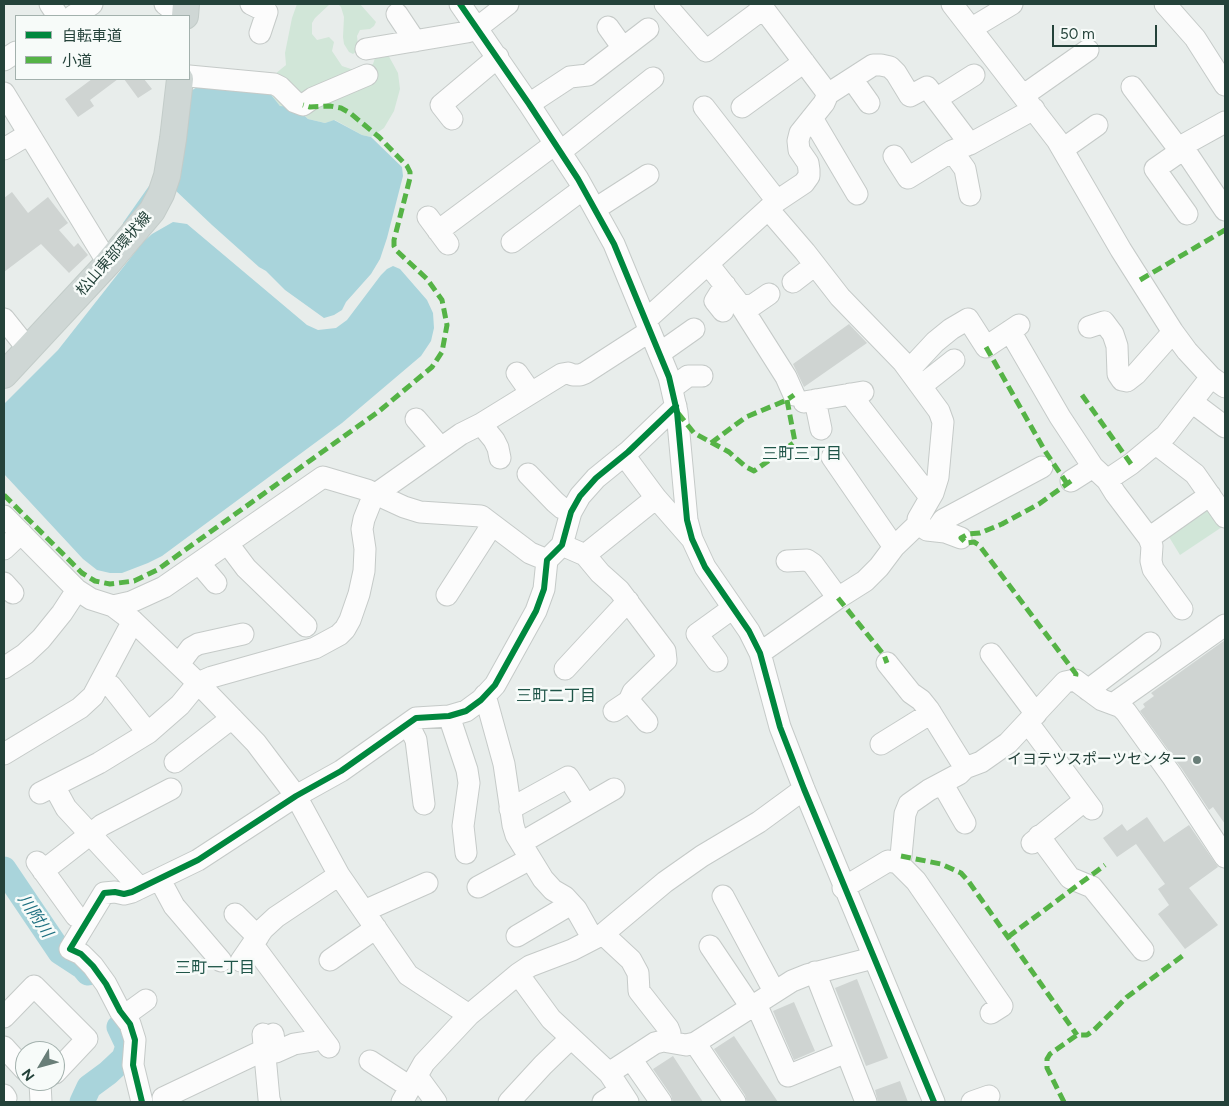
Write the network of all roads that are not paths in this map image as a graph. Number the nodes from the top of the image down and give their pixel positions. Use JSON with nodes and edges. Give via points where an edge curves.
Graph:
{"nodes":[{"id":1,"x":50,"y":4,"type":"edge"},
{"id":2,"x":92,"y":4,"type":"edge"},
{"id":3,"x":251,"y":4,"type":"edge"},
{"id":4,"x":460,"y":4,"type":"edge"},
{"id":5,"x":508,"y":4,"type":"edge"},
{"id":6,"x":952,"y":4,"type":"edge"},
{"id":7,"x":1012,"y":4,"type":"edge"},
{"id":8,"x":1165,"y":4,"type":"edge"},
{"id":9,"x":669,"y":5,"type":"edge"},
{"id":10,"x":762,"y":6,"type":"edge"},
{"id":11,"x":397,"y":14,"type":"dead end"},
{"id":12,"x":57,"y":15,"type":"edge"},
{"id":13,"x":75,"y":15,"type":"edge"},
{"id":14,"x":608,"y":27,"type":"dead end"},
{"id":15,"x":478,"y":28,"type":"junction"},
{"id":16,"x":972,"y":28,"type":"junction"},
{"id":17,"x":648,"y":29,"type":"dead end"},
{"id":18,"x":260,"y":34,"type":"dead end"},
{"id":19,"x":415,"y":41,"type":"junction"},
{"id":20,"x":624,"y":48,"type":"junction"},
{"id":21,"x":366,"y":49,"type":"dead end"},
{"id":22,"x":1088,"y":50,"type":"dead end"},
{"id":23,"x":15,"y":53,"type":"edge"},
{"id":24,"x":498,"y":57,"type":"junction"},
{"id":25,"x":4,"y":60,"type":"edge"},
{"id":26,"x":804,"y":62,"type":"junction"},
{"id":27,"x":367,"y":75,"type":"dead end"},
{"id":28,"x":974,"y":75,"type":"dead end"},
{"id":29,"x":190,"y":76,"type":"edge"},
{"id":30,"x":653,"y":78,"type":"dead end"},
{"id":31,"x":852,"y":78,"type":"junction"},
{"id":32,"x":180,"y":80,"type":"edge"},
{"id":33,"x":1225,"y":85,"type":"edge"},
{"id":34,"x":1132,"y":87,"type":"dead end"},
{"id":35,"x":4,"y":94,"type":"edge"},
{"id":36,"x":828,"y":94,"type":"junction"},
{"id":37,"x":936,"y":99,"type":"junction"},
{"id":38,"x":1029,"y":102,"type":"junction"},
{"id":39,"x":869,"y":103,"type":"dead end"},
{"id":40,"x":529,"y":104,"type":"junction"},
{"id":41,"x":704,"y":107,"type":"dead end"},
{"id":42,"x":742,"y":107,"type":"dead end"},
{"id":43,"x":812,"y":118,"type":"junction"},
{"id":44,"x":452,"y":119,"type":"dead end"},
{"id":45,"x":1225,"y":122,"type":"edge"},
{"id":46,"x":1097,"y":125,"type":"dead end"},
{"id":47,"x":29,"y":134,"type":"junction"},
{"id":48,"x":1180,"y":147,"type":"junction"},
{"id":49,"x":557,"y":148,"type":"junction"},
{"id":50,"x":961,"y":148,"type":"junction"},
{"id":51,"x":4,"y":149,"type":"edge"},
{"id":52,"x":1063,"y":149,"type":"junction"},
{"id":53,"x":894,"y":156,"type":"dead end"},
{"id":54,"x":648,"y":175,"type":"dead end"},
{"id":55,"x":583,"y":189,"type":"junction"},
{"id":56,"x":857,"y":194,"type":"dead end"},
{"id":57,"x":970,"y":196,"type":"dead end"},
{"id":58,"x":773,"y":205,"type":"junction"},
{"id":59,"x":595,"y":208,"type":"junction"},
{"id":60,"x":1225,"y":210,"type":"edge"},
{"id":61,"x":1187,"y":214,"type":"dead end"},
{"id":62,"x":438,"y":231,"type":"dead end"},
{"id":63,"x":512,"y":242,"type":"dead end"},
{"id":64,"x":108,"y":263,"type":"junction"},
{"id":65,"x":708,"y":264,"type":"junction"},
{"id":66,"x":816,"y":265,"type":"junction"},
{"id":67,"x":793,"y":282,"type":"dead end"},
{"id":68,"x":769,"y":294,"type":"dead end"},
{"id":69,"x":732,"y":309,"type":"junction"},
{"id":70,"x":4,"y":319,"type":"edge"},
{"id":71,"x":648,"y":326,"type":"junction"},
{"id":72,"x":1089,"y":327,"type":"dead end"},
{"id":73,"x":694,"y":329,"type":"dead end"},
{"id":74,"x":1173,"y":332,"type":"junction"},
{"id":75,"x":28,"y":348,"type":"junction"},
{"id":76,"x":660,"y":353,"type":"junction"},
{"id":77,"x":954,"y":360,"type":"dead end"},
{"id":78,"x":517,"y":373,"type":"dead end"},
{"id":79,"x":4,"y":374,"type":"edge"},
{"id":80,"x":702,"y":376,"type":"dead end"},
{"id":81,"x":915,"y":378,"type":"junction"},
{"id":82,"x":1218,"y":382,"type":"edge"},
{"id":83,"x":531,"y":393,"type":"junction"},
{"id":84,"x":674,"y":397,"type":"junction"},
{"id":85,"x":804,"y":399,"type":"junction"},
{"id":86,"x":1192,"y":402,"type":"junction"},
{"id":87,"x":416,"y":419,"type":"dead end"},
{"id":88,"x":481,"y":424,"type":"junction"},
{"id":89,"x":1225,"y":427,"type":"edge"},
{"id":90,"x":821,"y":429,"type":"dead end"},
{"id":91,"x":1156,"y":444,"type":"junction"},
{"id":92,"x":441,"y":448,"type":"junction"},
{"id":93,"x":624,"y":455,"type":"junction"},
{"id":94,"x":833,"y":456,"type":"dead end"},
{"id":95,"x":500,"y":458,"type":"dead end"},
{"id":96,"x":1042,"y":467,"type":"dead end"},
{"id":97,"x":1100,"y":473,"type":"junction"},
{"id":98,"x":528,"y":474,"type":"dead end"},
{"id":99,"x":1071,"y":482,"type":"dead end"},
{"id":100,"x":376,"y":494,"type":"junction"},
{"id":101,"x":1210,"y":495,"type":"junction"},
{"id":102,"x":930,"y":497,"type":"junction"},
{"id":103,"x":656,"y":498,"type":"junction"},
{"id":104,"x":571,"y":512,"type":"junction"},
{"id":105,"x":4,"y":516,"type":"edge"},
{"id":106,"x":1225,"y":517,"type":"edge"},
{"id":107,"x":492,"y":525,"type":"junction"},
{"id":108,"x":927,"y":527,"type":"junction"},
{"id":109,"x":20,"y":533,"type":"junction"},
{"id":110,"x":961,"y":538,"type":"dead end"},
{"id":111,"x":1149,"y":538,"type":"junction"},
{"id":112,"x":692,"y":539,"type":"junction"},
{"id":113,"x":228,"y":544,"type":"junction"},
{"id":114,"x":562,"y":545,"type":"junction"},
{"id":115,"x":894,"y":547,"type":"junction"},
{"id":116,"x":4,"y":549,"type":"edge"},
{"id":117,"x":585,"y":555,"type":"junction"},
{"id":118,"x":547,"y":560,"type":"junction"},
{"id":119,"x":787,"y":561,"type":"dead end"},
{"id":120,"x":199,"y":563,"type":"junction"},
{"id":121,"x":216,"y":583,"type":"dead end"},
{"id":122,"x":447,"y":584,"type":"dead end"},
{"id":123,"x":77,"y":590,"type":"junction"},
{"id":124,"x":838,"y":598,"type":"junction"},
{"id":125,"x":628,"y":601,"type":"junction"},
{"id":126,"x":113,"y":606,"type":"junction"},
{"id":127,"x":733,"y":608,"type":"junction"},
{"id":128,"x":1182,"y":609,"type":"dead end"},
{"id":129,"x":133,"y":621,"type":"junction"},
{"id":130,"x":1225,"y":625,"type":"edge"},
{"id":131,"x":306,"y":626,"type":"dead end"},
{"id":132,"x":243,"y":634,"type":"dead end"},
{"id":133,"x":1150,"y":643,"type":"dead end"},
{"id":134,"x":760,"y":653,"type":"junction"},
{"id":135,"x":991,"y":654,"type":"dead end"},
{"id":136,"x":718,"y":661,"type":"dead end"},
{"id":137,"x":887,"y":663,"type":"dead end"},
{"id":138,"x":178,"y":664,"type":"junction"},
{"id":139,"x":4,"y":668,"type":"edge"},
{"id":140,"x":565,"y":669,"type":"dead end"},
{"id":141,"x":102,"y":681,"type":"junction"},
{"id":142,"x":198,"y":683,"type":"junction"},
{"id":143,"x":1088,"y":690,"type":"junction"},
{"id":144,"x":485,"y":695,"type":"junction"},
{"id":145,"x":1113,"y":704,"type":"junction"},
{"id":146,"x":931,"y":713,"type":"junction"},
{"id":147,"x":449,"y":716,"type":"junction"},
{"id":148,"x":232,"y":718,"type":"junction"},
{"id":149,"x":1032,"y":718,"type":"junction"},
{"id":150,"x":647,"y":722,"type":"dead end"},
{"id":151,"x":408,"y":724,"type":"junction"},
{"id":152,"x":148,"y":733,"type":"junction"},
{"id":153,"x":880,"y":744,"type":"dead end"},
{"id":154,"x":7,"y":746,"type":"edge"},
{"id":155,"x":175,"y":762,"type":"dead end"},
{"id":156,"x":965,"y":768,"type":"junction"},
{"id":157,"x":942,"y":783,"type":"junction"},
{"id":158,"x":614,"y":789,"type":"dead end"},
{"id":159,"x":804,"y":789,"type":"junction"},
{"id":160,"x":296,"y":796,"type":"junction"},
{"id":161,"x":164,"y":798,"type":"dead end"},
{"id":162,"x":424,"y":804,"type":"dead end"},
{"id":163,"x":586,"y":805,"type":"junction"},
{"id":164,"x":510,"y":808,"type":"junction"},
{"id":165,"x":966,"y":823,"type":"dead end"},
{"id":166,"x":90,"y":834,"type":"junction"},
{"id":167,"x":526,"y":851,"type":"junction"},
{"id":168,"x":466,"y":853,"type":"dead end"},
{"id":169,"x":1225,"y":857,"type":"edge"},
{"id":170,"x":898,"y":863,"type":"junction"},
{"id":171,"x":340,"y":874,"type":"junction"},
{"id":172,"x":160,"y":880,"type":"junction"},
{"id":173,"x":427,"y":883,"type":"dead end"},
{"id":174,"x":478,"y":887,"type":"dead end"},
{"id":175,"x":140,"y":888,"type":"junction"},
{"id":176,"x":844,"y":888,"type":"junction"},
{"id":177,"x":723,"y":896,"type":"dead end"},
{"id":178,"x":571,"y":904,"type":"junction"},
{"id":179,"x":69,"y":913,"type":"dead end"},
{"id":180,"x":235,"y":914,"type":"dead end"},
{"id":181,"x":370,"y":920,"type":"junction"},
{"id":182,"x":517,"y":936,"type":"dead end"},
{"id":183,"x":598,"y":937,"type":"junction"},
{"id":184,"x":710,"y":946,"type":"dead end"},
{"id":185,"x":1144,"y":950,"type":"dead end"},
{"id":186,"x":243,"y":951,"type":"junction"},
{"id":187,"x":873,"y":958,"type":"junction"},
{"id":188,"x":329,"y":960,"type":"dead end"},
{"id":189,"x":816,"y":972,"type":"junction"},
{"id":190,"x":518,"y":974,"type":"junction"},
{"id":191,"x":774,"y":991,"type":"junction"},
{"id":192,"x":146,"y":1000,"type":"dead end"},
{"id":193,"x":753,"y":1006,"type":"junction"},
{"id":194,"x":991,"y":1013,"type":"dead end"},
{"id":195,"x":469,"y":1014,"type":"junction"},
{"id":196,"x":124,"y":1016,"type":"junction"},
{"id":197,"x":4,"y":1017,"type":"edge"},
{"id":198,"x":571,"y":1038,"type":"junction"},
{"id":199,"x":267,"y":1040,"type":"junction"},
{"id":200,"x":669,"y":1041,"type":"junction"},
{"id":201,"x":695,"y":1043,"type":"junction"},
{"id":202,"x":4,"y":1048,"type":"edge"},
{"id":203,"x":846,"y":1052,"type":"junction"},
{"id":204,"x":15,"y":1058,"type":"edge"},
{"id":205,"x":65,"y":1059,"type":"edge"},
{"id":206,"x":631,"y":1059,"type":"junction"},
{"id":207,"x":370,"y":1060,"type":"dead end"},
{"id":208,"x":609,"y":1074,"type":"junction"},
{"id":209,"x":409,"y":1089,"type":"edge"},
{"id":210,"x":169,"y":1090,"type":"dead end"},
{"id":211,"x":617,"y":1099,"type":"edge"},
{"id":212,"x":142,"y":1102,"type":"edge"},
{"id":213,"x":270,"y":1102,"type":"edge"},
{"id":214,"x":436,"y":1102,"type":"edge"},
{"id":215,"x":509,"y":1102,"type":"edge"},
{"id":216,"x":661,"y":1102,"type":"edge"},
{"id":217,"x":735,"y":1102,"type":"edge"},
{"id":218,"x":866,"y":1102,"type":"edge"},
{"id":219,"x":934,"y":1102,"type":"edge"}],
"edges":[{"from":1,"to":12,"type":"street"},
{"from":2,"to":13,"type":"street"},
{"from":3,"to":18,"type":"street","via":[[267,12]]},
{"from":4,"to":15,"type":"street"},
{"from":5,"to":15,"type":"street"},
{"from":6,"to":16,"type":"street"},
{"from":7,"to":16,"type":"street"},
{"from":8,"to":33,"type":"street","via":[[1194,38]]},
{"from":9,"to":10,"type":"street","via":[[706,51]]},
{"from":10,"to":26,"type":"street"},
{"from":11,"to":19,"type":"street"},
{"from":14,"to":20,"type":"street"},
{"from":15,"to":19,"type":"street"},
{"from":15,"to":24,"type":"street"},
{"from":16,"to":38,"type":"street"},
{"from":17,"to":20,"type":"street"},
{"from":19,"to":21,"type":"street"},
{"from":20,"to":40,"type":"street","via":[[588,75],[570,77]]},
{"from":22,"to":38,"type":"street"},
{"from":23,"to":25,"type":"street"},
{"from":24,"to":40,"type":"street"},
{"from":24,"to":44,"type":"street","via":[[441,105]]},
{"from":26,"to":36,"type":"street"},
{"from":26,"to":42,"type":"street"},
{"from":27,"to":29,"type":"street","via":[[313,98],[303,106],[274,84]]},
{"from":28,"to":37,"type":"street"},
{"from":30,"to":49,"type":"street"},
{"from":31,"to":36,"type":"street"},
{"from":31,"to":37,"type":"street","via":[[873,65],[881,65],[896,73],[910,96],[927,88]]},
{"from":31,"to":39,"type":"street"},
{"from":32,"to":64,"type":"main road","name":"松山東部環状線","via":[[167,176],[161,194],[141,226]]},
{"from":34,"to":48,"type":"street"},
{"from":35,"to":47,"type":"street"},
{"from":36,"to":43,"type":"street"},
{"from":37,"to":50,"type":"street"},
{"from":38,"to":50,"type":"street"},
{"from":38,"to":52,"type":"street"},
{"from":40,"to":49,"type":"street"},
{"from":41,"to":58,"type":"street"},
{"from":43,"to":56,"type":"street"},
{"from":43,"to":58,"type":"street","via":[[798,141],[808,163],[809,176],[804,184]]},
{"from":45,"to":48,"type":"street"},
{"from":46,"to":52,"type":"street"},
{"from":47,"to":51,"type":"street"},
{"from":47,"to":64,"type":"street"},
{"from":48,"to":60,"type":"street"},
{"from":48,"to":61,"type":"street","via":[[1178,153],[1155,169]]},
{"from":49,"to":55,"type":"street"},
{"from":49,"to":62,"type":"street"},
{"from":50,"to":53,"type":"street","via":[[908,178]]},
{"from":50,"to":57,"type":"street"},
{"from":52,"to":74,"type":"street","via":[[1120,250]]},
{"from":54,"to":59,"type":"street"},
{"from":55,"to":59,"type":"street"},
{"from":55,"to":63,"type":"street"},
{"from":58,"to":65,"type":"street"},
{"from":58,"to":66,"type":"street"},
{"from":59,"to":71,"type":"street","via":[[614,244]]},
{"from":64,"to":75,"type":"main road","name":"松山東部環状線"},
{"from":65,"to":69,"type":"street","via":[[725,286]]},
{"from":65,"to":71,"type":"street"},
{"from":66,"to":67,"type":"street"},
{"from":66,"to":81,"type":"street","via":[[840,297]]},
{"from":68,"to":69,"type":"street","via":[[753,305]]},
{"from":69,"to":85,"type":"street"},
{"from":70,"to":75,"type":"street"},
{"from":71,"to":76,"type":"street"},
{"from":71,"to":83,"type":"street","via":[[585,373],[562,374]]},
{"from":72,"to":74,"type":"street","via":[[1104,322],[1113,334],[1118,374],[1127,381]]},
{"from":73,"to":76,"type":"street"},
{"from":74,"to":82,"type":"street"},
{"from":75,"to":79,"type":"main road","name":"松山東部環状線"},
{"from":76,"to":84,"type":"street"},
{"from":77,"to":81,"type":"street"},
{"from":78,"to":83,"type":"street"},
{"from":80,"to":84,"type":"street","via":[[688,376]]},
{"from":81,"to":97,"type":"street","via":[[935,342],[968,320],[986,347],[1014,328],[1060,417]]},
{"from":81,"to":102,"type":"street","via":[[943,422],[938,476]]},
{"from":82,"to":86,"type":"street"},
{"from":83,"to":88,"type":"street"},
{"from":84,"to":93,"type":"street"},
{"from":84,"to":112,"type":"street","via":[[687,520]]},
{"from":85,"to":90,"type":"street"},
{"from":85,"to":102,"type":"street","via":[[858,393]]},
{"from":86,"to":89,"type":"street"},
{"from":86,"to":91,"type":"street"},
{"from":87,"to":92,"type":"street"},
{"from":88,"to":92,"type":"street"},
{"from":88,"to":95,"type":"street","via":[[494,440]]},
{"from":91,"to":97,"type":"street","via":[[1131,464]]},
{"from":91,"to":101,"type":"street","via":[[1195,474]]},
{"from":92,"to":100,"type":"street"},
{"from":93,"to":103,"type":"street"},
{"from":93,"to":104,"type":"street","via":[[596,478]]},
{"from":94,"to":115,"type":"street"},
{"from":96,"to":108,"type":"street"},
{"from":97,"to":99,"type":"street"},
{"from":97,"to":111,"type":"street"},
{"from":98,"to":104,"type":"street","via":[[555,502]]},
{"from":100,"to":107,"type":"street","via":[[420,512],[481,516]]},
{"from":100,"to":113,"type":"street","via":[[323,478]]},
{"from":100,"to":142,"type":"street","via":[[364,519],[364,571],[345,629],[315,648]]},
{"from":101,"to":106,"type":"street"},
{"from":101,"to":111,"type":"street"},
{"from":102,"to":108,"type":"street","via":[[918,518]]},
{"from":103,"to":112,"type":"street"},
{"from":103,"to":117,"type":"street"},
{"from":104,"to":114,"type":"street"},
{"from":105,"to":109,"type":"street"},
{"from":107,"to":118,"type":"street","via":[[530,553]]},
{"from":107,"to":122,"type":"street"},
{"from":108,"to":110,"type":"street"},
{"from":108,"to":115,"type":"street"},
{"from":109,"to":116,"type":"street"},
{"from":109,"to":123,"type":"street"},
{"from":111,"to":128,"type":"street","via":[[1153,569]]},
{"from":112,"to":127,"type":"street","via":[[705,567]]},
{"from":113,"to":120,"type":"street"},
{"from":113,"to":131,"type":"street","via":[[246,568]]},
{"from":114,"to":117,"type":"street"},
{"from":114,"to":118,"type":"street"},
{"from":115,"to":124,"type":"street","via":[[872,576]]},
{"from":117,"to":125,"type":"street"},
{"from":118,"to":144,"type":"street","via":[[544,589],[536,611],[495,684]]},
{"from":119,"to":124,"type":"street","via":[[807,560],[813,564]]},
{"from":120,"to":121,"type":"street"},
{"from":120,"to":126,"type":"street","via":[[164,587],[131,602]]},
{"from":123,"to":126,"type":"street","via":[[91,599]]},
{"from":123,"to":139,"type":"street","via":[[41,640]]},
{"from":124,"to":134,"type":"street"},
{"from":125,"to":140,"type":"street"},
{"from":125,"to":150,"type":"street","via":[[654,623],[665,651],[666,660],[622,706]]},
{"from":126,"to":129,"type":"street"},
{"from":127,"to":134,"type":"street"},
{"from":127,"to":136,"type":"street","via":[[697,634]]},
{"from":129,"to":138,"type":"street"},
{"from":129,"to":141,"type":"street"},
{"from":130,"to":145,"type":"street"},
{"from":132,"to":138,"type":"street","via":[[198,644]]},
{"from":133,"to":143,"type":"street"},
{"from":134,"to":159,"type":"street","via":[[780,728]]},
{"from":135,"to":149,"type":"street"},
{"from":137,"to":146,"type":"street"},
{"from":138,"to":142,"type":"street"},
{"from":141,"to":152,"type":"street","via":[[111,686]]},
{"from":141,"to":154,"type":"street","via":[[80,708]]},
{"from":142,"to":148,"type":"street"},
{"from":142,"to":152,"type":"street","via":[[180,705]]},
{"from":143,"to":145,"type":"street"},
{"from":143,"to":149,"type":"street","via":[[1075,680],[1065,682]]},
{"from":144,"to":147,"type":"street","via":[[466,711]]},
{"from":144,"to":164,"type":"street","via":[[504,764]]},
{"from":145,"to":169,"type":"street","via":[[1126,712]]},
{"from":146,"to":153,"type":"street"},
{"from":146,"to":156,"type":"street"},
{"from":147,"to":151,"type":"street","via":[[416,718]]},
{"from":147,"to":168,"type":"street","via":[[469,783],[463,826]]},
{"from":148,"to":155,"type":"street"},
{"from":148,"to":160,"type":"street","via":[[256,743]]},
{"from":149,"to":156,"type":"street","via":[[1008,743],[981,762]]},
{"from":149,"to":185,"type":"street","via":[[1089,804],[1036,839],[1070,878],[1092,887]]},
{"from":151,"to":160,"type":"street","via":[[341,771]]},
{"from":151,"to":162,"type":"street","via":[[416,740]]},
{"from":152,"to":166,"type":"street","via":[[47,789]]},
{"from":156,"to":157,"type":"street"},
{"from":157,"to":165,"type":"street"},
{"from":157,"to":170,"type":"street","via":[[909,804]]},
{"from":158,"to":163,"type":"street"},
{"from":159,"to":176,"type":"street"},
{"from":159,"to":183,"type":"street","via":[[665,882]]},
{"from":160,"to":171,"type":"street"},
{"from":160,"to":172,"type":"street","via":[[198,860]]},
{"from":161,"to":166,"type":"street","via":[[102,825]]},
{"from":163,"to":164,"type":"street","via":[[568,777]]},
{"from":163,"to":167,"type":"street"},
{"from":164,"to":167,"type":"street","via":[[513,825]]},
{"from":166,"to":175,"type":"street"},
{"from":166,"to":179,"type":"street","via":[[40,867]]},
{"from":167,"to":174,"type":"street"},
{"from":167,"to":178,"type":"street","via":[[543,879]]},
{"from":170,"to":176,"type":"street","via":[[888,861]]},
{"from":170,"to":194,"type":"street","via":[[916,881],[1002,1006]]},
{"from":171,"to":181,"type":"street"},
{"from":171,"to":186,"type":"street","via":[[276,917]]},
{"from":172,"to":175,"type":"street"},
{"from":172,"to":186,"type":"street","via":[[174,906]]},
{"from":173,"to":181,"type":"street"},
{"from":175,"to":196,"type":"street","via":[[124,894],[104,893],[70,949],[81,954],[93,966]]},
{"from":176,"to":187,"type":"street"},
{"from":177,"to":191,"type":"street"},
{"from":178,"to":182,"type":"street"},
{"from":178,"to":183,"type":"street"},
{"from":180,"to":186,"type":"street"},
{"from":181,"to":188,"type":"street"},
{"from":181,"to":195,"type":"street","via":[[408,975]]},
{"from":183,"to":190,"type":"street"},
{"from":183,"to":200,"type":"street","via":[[631,960],[638,973],[640,991],[668,1028]]},
{"from":184,"to":193,"type":"street"},
{"from":186,"to":199,"type":"street","via":[[325,1041],[294,1044],[276,1052]]},
{"from":187,"to":189,"type":"street"},
{"from":187,"to":219,"type":"street"},
{"from":189,"to":191,"type":"street"},
{"from":189,"to":203,"type":"street"},
{"from":190,"to":195,"type":"street"},
{"from":190,"to":198,"type":"street","via":[[551,1020]]},
{"from":191,"to":193,"type":"street"},
{"from":192,"to":196,"type":"street"},
{"from":193,"to":201,"type":"street"},
{"from":193,"to":203,"type":"street","via":[[788,1076]]},
{"from":195,"to":209,"type":"street","via":[[424,1063]]},
{"from":196,"to":212,"type":"street","via":[[135,1040],[133,1064]]},
{"from":197,"to":205,"type":"street","via":[[34,986],[87,1039]]},
{"from":198,"to":208,"type":"street"},
{"from":198,"to":215,"type":"street"},
{"from":199,"to":210,"type":"street"},
{"from":199,"to":213,"type":"street"},
{"from":200,"to":201,"type":"street","via":[[686,1045]]},
{"from":200,"to":206,"type":"street","via":[[655,1043]]},
{"from":201,"to":217,"type":"street"},
{"from":202,"to":204,"type":"street"},
{"from":203,"to":218,"type":"street"},
{"from":206,"to":208,"type":"street"},
{"from":206,"to":216,"type":"street"},
{"from":207,"to":209,"type":"street"},
{"from":208,"to":211,"type":"street"},
{"from":209,"to":214,"type":"street"}]}
